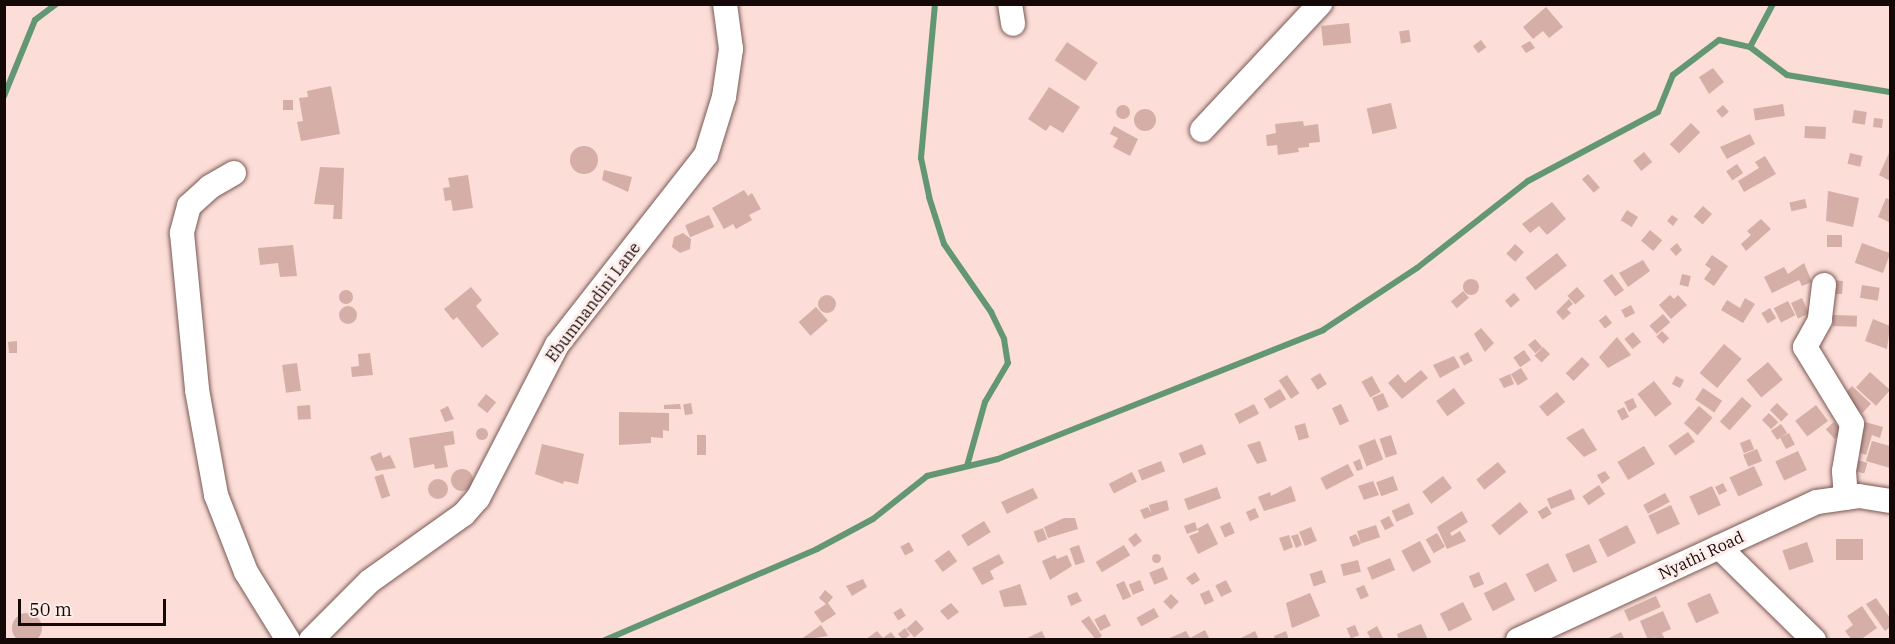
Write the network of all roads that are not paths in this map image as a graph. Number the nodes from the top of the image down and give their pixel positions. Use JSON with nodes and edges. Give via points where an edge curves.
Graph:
{"nodes":[{"id":1,"x":725,"y":4,"type":"edge"},
{"id":2,"x":1320,"y":4,"type":"edge"},
{"id":3,"x":1202,"y":130,"type":"dead end"},
{"id":4,"x":234,"y":173,"type":"dead end"},
{"id":5,"x":1824,"y":285,"type":"dead end"},
{"id":6,"x":1846,"y":498,"type":"junction"},
{"id":7,"x":1890,"y":501,"type":"edge"},
{"id":8,"x":1719,"y":547,"type":"junction"},
{"id":9,"x":288,"y":639,"type":"edge"},
{"id":10,"x":312,"y":639,"type":"edge"},
{"id":11,"x":1518,"y":639,"type":"edge"},
{"id":12,"x":1814,"y":639,"type":"edge"}],
"edges":[{"from":1,"to":10,"type":"street","name":"Ebumnandini Lane","via":[[731,49],[724,97],[706,155],[557,345],[478,498],[464,514],[370,581]]},
{"from":2,"to":3,"type":"street"},
{"from":4,"to":9,"type":"street","via":[[189,206],[182,233],[197,390],[216,495],[246,572]]},
{"from":5,"to":6,"type":"street","via":[[1820,320],[1805,347],[1852,424],[1844,471]]},
{"from":6,"to":7,"type":"street","name":"Nyathi Road"},
{"from":6,"to":8,"type":"street","name":"Nyathi Road","via":[[1817,502]]},
{"from":8,"to":11,"type":"street","name":"Nyathi Road"},
{"from":8,"to":12,"type":"street"}]}
